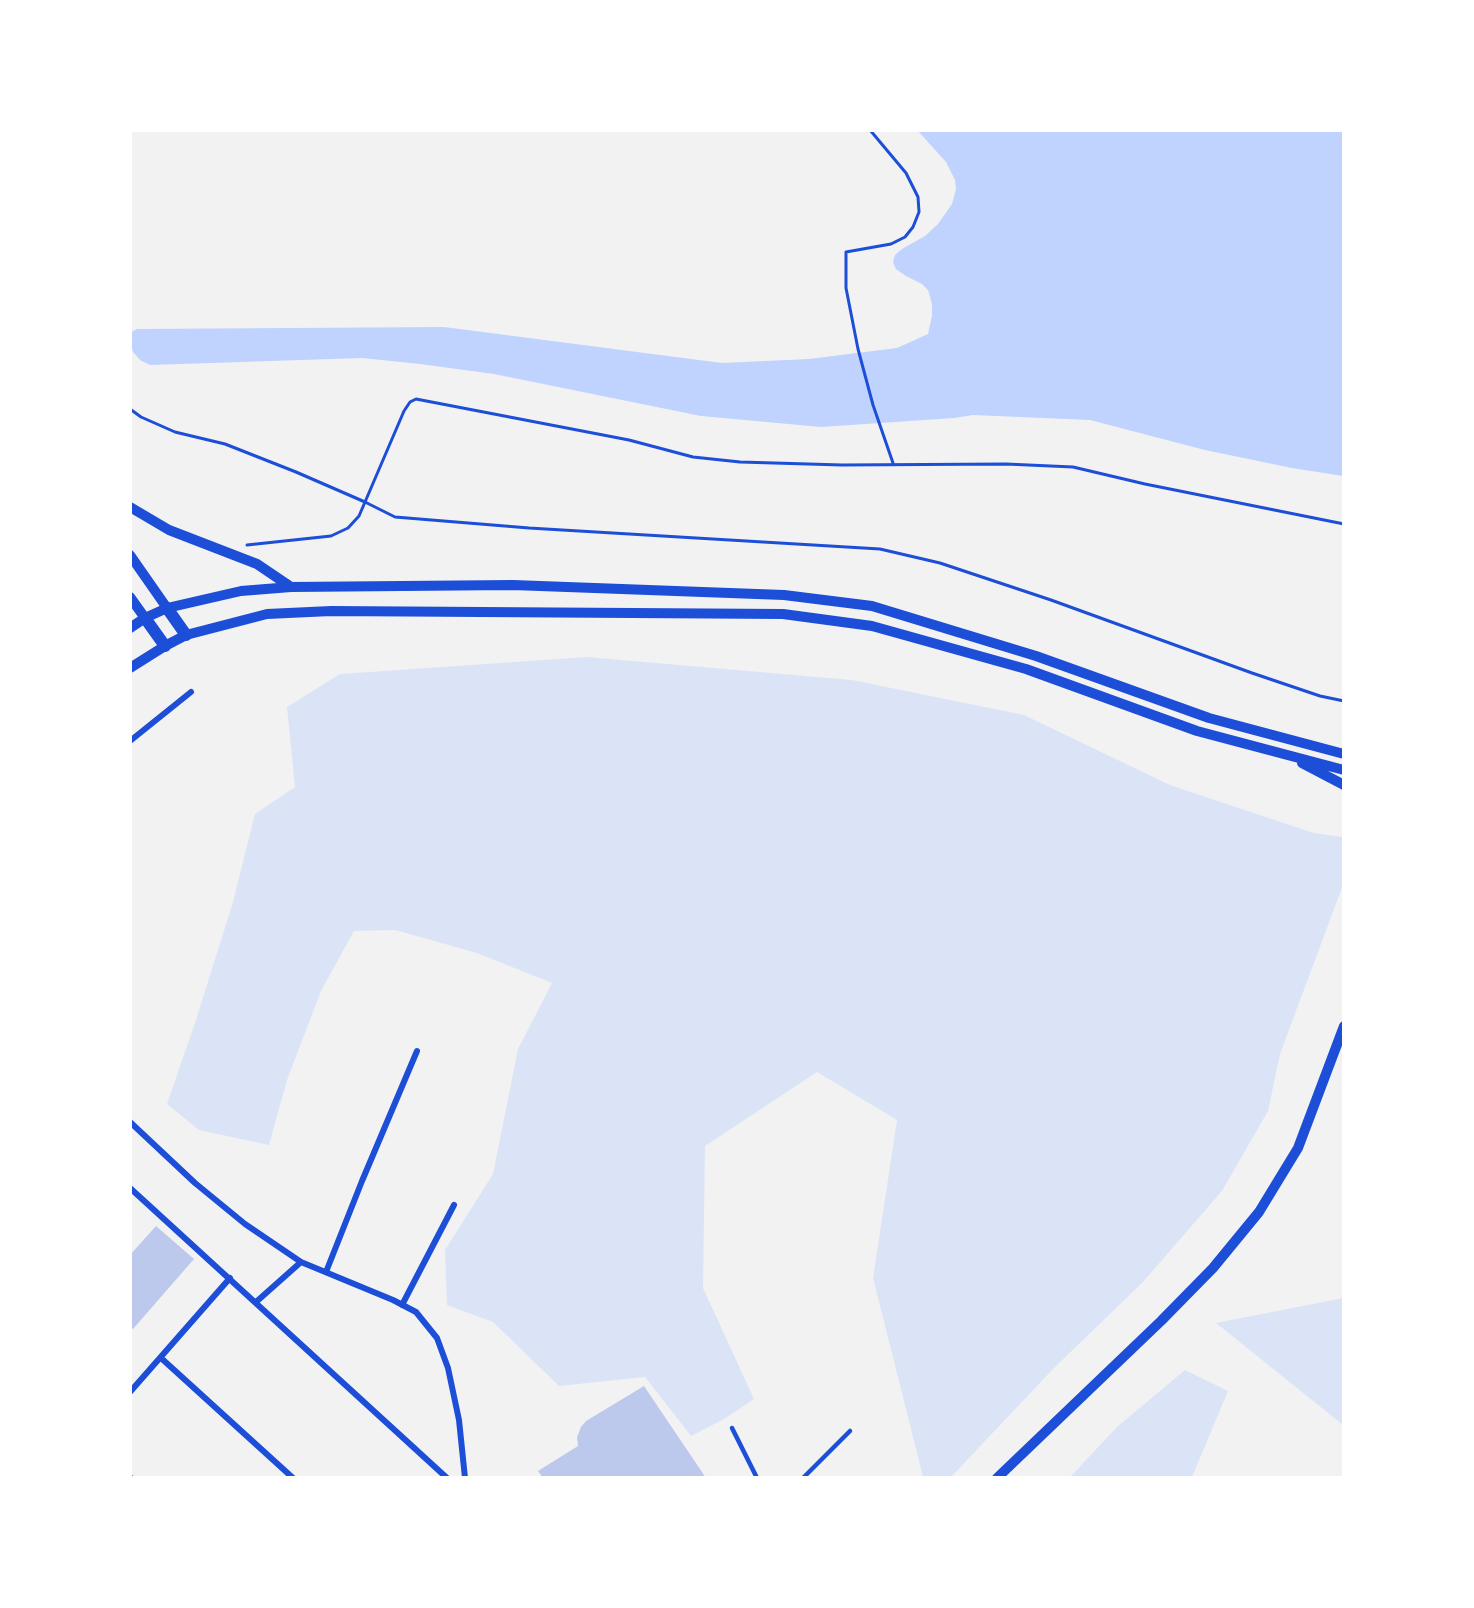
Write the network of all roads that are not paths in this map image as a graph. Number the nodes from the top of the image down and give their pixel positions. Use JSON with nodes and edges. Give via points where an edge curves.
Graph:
{"nodes":[{"id":1,"x":130,"y":507,"type":"edge"},
{"id":2,"x":130,"y":555,"type":"edge"},
{"id":3,"x":291,"y":587,"type":"junction"},
{"id":4,"x":130,"y":597,"type":"edge"},
{"id":5,"x":167,"y":608,"type":"junction"},
{"id":6,"x":145,"y":618,"type":"junction"},
{"id":7,"x":130,"y":628,"type":"edge"},
{"id":8,"x":186,"y":635,"type":"junction"},
{"id":9,"x":165,"y":646,"type":"junction"},
{"id":10,"x":130,"y":668,"type":"edge"},
{"id":11,"x":191,"y":692,"type":"dead end"},
{"id":12,"x":130,"y":741,"type":"edge"},
{"id":13,"x":1283,"y":754,"type":"junction"},
{"id":14,"x":1344,"y":754,"type":"edge"},
{"id":15,"x":1344,"y":770,"type":"edge"},
{"id":16,"x":1344,"y":785,"type":"edge"},
{"id":17,"x":1344,"y":1026,"type":"edge"},
{"id":18,"x":417,"y":1051,"type":"dead end"},
{"id":19,"x":130,"y":1122,"type":"edge"},
{"id":20,"x":130,"y":1188,"type":"edge"},
{"id":21,"x":454,"y":1205,"type":"dead end"},
{"id":22,"x":302,"y":1262,"type":"junction"},
{"id":23,"x":326,"y":1272,"type":"junction"},
{"id":24,"x":230,"y":1278,"type":"junction"},
{"id":25,"x":256,"y":1302,"type":"junction"},
{"id":26,"x":402,"y":1305,"type":"junction"},
{"id":27,"x":161,"y":1358,"type":"junction"},
{"id":28,"x":130,"y":1392,"type":"edge"},
{"id":29,"x":732,"y":1428,"type":"dead end"},
{"id":30,"x":850,"y":1431,"type":"dead end"},
{"id":31,"x":293,"y":1478,"type":"edge"},
{"id":32,"x":447,"y":1478,"type":"edge"},
{"id":33,"x":465,"y":1478,"type":"edge"},
{"id":34,"x":757,"y":1478,"type":"edge"},
{"id":35,"x":803,"y":1478,"type":"edge"},
{"id":36,"x":997,"y":1478,"type":"edge"}],
"edges":[{"from":1,"to":3,"type":"street","via":[[169,530],[257,564]]},
{"from":2,"to":5,"type":"street"},
{"from":3,"to":5,"type":"street","via":[[241,591]]},
{"from":3,"to":14,"type":"street","via":[[513,585],[783,595],[872,606],[1036,656],[1209,718]]},
{"from":4,"to":6,"type":"street"},
{"from":5,"to":6,"type":"street"},
{"from":5,"to":8,"type":"main road"},
{"from":6,"to":7,"type":"street"},
{"from":6,"to":9,"type":"main road"},
{"from":8,"to":9,"type":"street"},
{"from":8,"to":13,"type":"street","via":[[267,614],[330,611],[783,614],[872,626],[1015,666],[1197,731]]},
{"from":9,"to":10,"type":"street"},
{"from":11,"to":12,"type":"street"},
{"from":13,"to":15,"type":"street"},
{"from":13,"to":16,"type":"street"},
{"from":17,"to":36,"type":"street","via":[[1298,1148],[1259,1212],[1213,1268],[1161,1321]]},
{"from":18,"to":23,"type":"street"},
{"from":19,"to":22,"type":"street","via":[[245,1224]]},
{"from":20,"to":24,"type":"street"},
{"from":21,"to":26,"type":"street"},
{"from":22,"to":23,"type":"street"},
{"from":22,"to":25,"type":"street"},
{"from":23,"to":26,"type":"street"},
{"from":24,"to":25,"type":"street"},
{"from":24,"to":27,"type":"street"},
{"from":25,"to":32,"type":"street"},
{"from":26,"to":33,"type":"street","via":[[416,1312],[441,1348],[459,1420]]},
{"from":27,"to":28,"type":"street"},
{"from":27,"to":31,"type":"street"},
{"from":29,"to":34,"type":"lane"},
{"from":30,"to":35,"type":"lane"}]}
